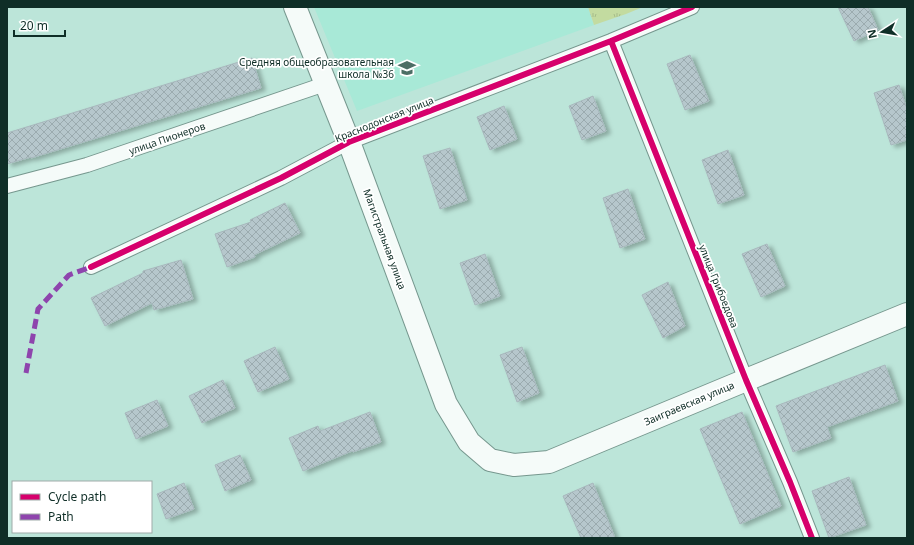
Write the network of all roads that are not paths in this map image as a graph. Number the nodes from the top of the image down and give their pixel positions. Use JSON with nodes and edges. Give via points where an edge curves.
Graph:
{"nodes":[{"id":1,"x":295,"y":7,"type":"edge"},
{"id":2,"x":692,"y":7,"type":"edge"},
{"id":3,"x":610,"y":41,"type":"junction"},
{"id":4,"x":325,"y":84,"type":"junction"},
{"id":5,"x":349,"y":142,"type":"junction"},
{"id":6,"x":7,"y":186,"type":"edge"},
{"id":7,"x":91,"y":267,"type":"dead end"},
{"id":8,"x":907,"y":314,"type":"edge"},
{"id":9,"x":746,"y":380,"type":"junction"},
{"id":10,"x":490,"y":460,"type":"joint"},
{"id":11,"x":812,"y":538,"type":"edge"}],
"edges":[{"from":1,"to":4,"type":"main road","name":"Магистральная улица"},
{"from":2,"to":3,"type":"street","name":"Краснодонская улица"},
{"from":3,"to":5,"type":"street","name":"Краснодонская улица"},
{"from":3,"to":9,"type":"street","name":"улица Грибоедова"},
{"from":4,"to":5,"type":"main road","name":"Магистральная улица"},
{"from":4,"to":6,"type":"street","name":"улица Пионеров","via":[[87,165]]},
{"from":5,"to":7,"type":"street","name":"Краснодонская улица","via":[[281,178]]},
{"from":5,"to":10,"type":"main road","name":"Магистральная улица","via":[[446,404],[469,442]]},
{"from":8,"to":9,"type":"main road","name":"Заиграевская улица"},
{"from":9,"to":10,"type":"main road","name":"Заиграевская улица","via":[[549,462],[514,465]]},
{"from":9,"to":11,"type":"street","name":"улица Грибоедова"}]}
